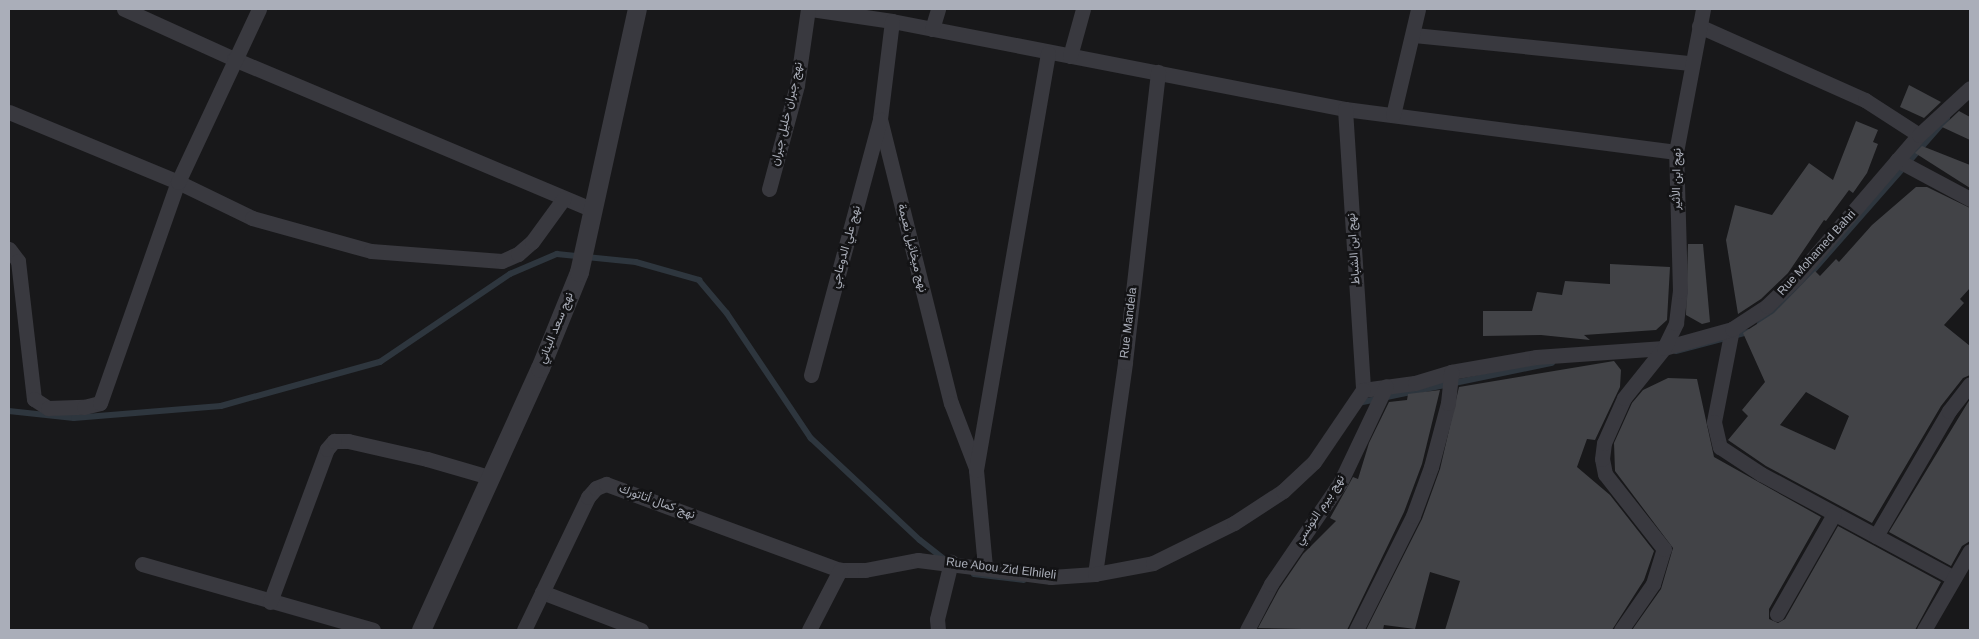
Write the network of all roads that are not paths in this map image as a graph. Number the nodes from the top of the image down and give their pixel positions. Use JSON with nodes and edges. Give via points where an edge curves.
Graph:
{"nodes":[{"id":1,"x":124,"y":9,"type":"edge"},
{"id":2,"x":259,"y":9,"type":"edge"},
{"id":3,"x":638,"y":9,"type":"edge"},
{"id":4,"x":809,"y":9,"type":"edge"},
{"id":5,"x":938,"y":9,"type":"edge"},
{"id":6,"x":1083,"y":9,"type":"edge"},
{"id":7,"x":1418,"y":9,"type":"edge"},
{"id":8,"x":1703,"y":9,"type":"edge"},
{"id":9,"x":892,"y":21,"type":"junction"},
{"id":10,"x":1700,"y":26,"type":"junction"},
{"id":11,"x":932,"y":29,"type":"junction"},
{"id":12,"x":1414,"y":36,"type":"junction"},
{"id":13,"x":1048,"y":53,"type":"junction"},
{"id":14,"x":1070,"y":56,"type":"junction"},
{"id":15,"x":234,"y":59,"type":"junction"},
{"id":16,"x":1691,"y":64,"type":"junction"},
{"id":17,"x":1158,"y":72,"type":"junction"},
{"id":18,"x":1970,"y":88,"type":"edge"},
{"id":19,"x":1345,"y":109,"type":"junction"},
{"id":20,"x":9,"y":112,"type":"edge"},
{"id":21,"x":1393,"y":115,"type":"junction"},
{"id":22,"x":880,"y":119,"type":"junction"},
{"id":23,"x":1918,"y":135,"type":"junction"},
{"id":24,"x":1676,"y":152,"type":"junction"},
{"id":25,"x":1897,"y":160,"type":"junction"},
{"id":26,"x":178,"y":182,"type":"junction"},
{"id":27,"x":769,"y":189,"type":"dead end"},
{"id":28,"x":564,"y":198,"type":"junction"},
{"id":29,"x":1970,"y":199,"type":"edge"},
{"id":30,"x":592,"y":210,"type":"junction"},
{"id":31,"x":9,"y":249,"type":"edge"},
{"id":32,"x":1732,"y":328,"type":"junction"},
{"id":33,"x":1664,"y":348,"type":"junction"},
{"id":34,"x":1451,"y":372,"type":"junction"},
{"id":35,"x":812,"y":375,"type":"dead end"},
{"id":36,"x":1970,"y":384,"type":"edge"},
{"id":37,"x":1386,"y":386,"type":"junction"},
{"id":38,"x":1363,"y":390,"type":"junction"},
{"id":39,"x":976,"y":470,"type":"junction"},
{"id":40,"x":489,"y":478,"type":"junction"},
{"id":41,"x":1834,"y":514,"type":"junction"},
{"id":42,"x":1876,"y":536,"type":"junction"},
{"id":43,"x":1970,"y":551,"type":"edge"},
{"id":44,"x":951,"y":562,"type":"junction"},
{"id":45,"x":142,"y":564,"type":"dead end"},
{"id":46,"x":985,"y":567,"type":"junction"},
{"id":47,"x":840,"y":570,"type":"junction"},
{"id":48,"x":1095,"y":574,"type":"junction"},
{"id":49,"x":1954,"y":578,"type":"junction"},
{"id":50,"x":542,"y":592,"type":"junction"},
{"id":51,"x":270,"y":602,"type":"junction"},
{"id":52,"x":1777,"y":614,"type":"dead end"},
{"id":53,"x":373,"y":630,"type":"edge"},
{"id":54,"x":421,"y":630,"type":"edge"},
{"id":55,"x":524,"y":630,"type":"edge"},
{"id":56,"x":641,"y":630,"type":"edge"},
{"id":57,"x":809,"y":630,"type":"edge"},
{"id":58,"x":938,"y":630,"type":"edge"},
{"id":59,"x":1247,"y":630,"type":"edge"},
{"id":60,"x":1356,"y":630,"type":"edge"},
{"id":61,"x":1621,"y":630,"type":"edge"},
{"id":62,"x":1924,"y":630,"type":"edge"}],
"edges":[{"from":1,"to":15,"type":"street"},
{"from":2,"to":15,"type":"street"},
{"from":3,"to":30,"type":"street","name":"نهج سعد البناني"},
{"from":4,"to":9,"type":"street"},
{"from":4,"to":27,"type":"street","name":"نهج جبران خليل جبران","via":[[797,85]]},
{"from":5,"to":11,"type":"street"},
{"from":6,"to":14,"type":"street"},
{"from":7,"to":12,"type":"street"},
{"from":8,"to":10,"type":"street","name":"نهج ابن الأثير"},
{"from":9,"to":11,"type":"street"},
{"from":9,"to":22,"type":"street","name":"نهج ميخائيل نعيمة"},
{"from":10,"to":16,"type":"street","name":"نهج ابن الأثير"},
{"from":10,"to":23,"type":"street","via":[[1865,100]]},
{"from":11,"to":13,"type":"street"},
{"from":12,"to":16,"type":"street"},
{"from":12,"to":21,"type":"street"},
{"from":13,"to":14,"type":"street"},
{"from":13,"to":39,"type":"street"},
{"from":14,"to":17,"type":"street"},
{"from":15,"to":26,"type":"street"},
{"from":15,"to":28,"type":"street"},
{"from":16,"to":24,"type":"street","name":"نهج ابن الأثير"},
{"from":17,"to":19,"type":"street"},
{"from":17,"to":48,"type":"street","name":"Rue Mandela","via":[[1125,362]]},
{"from":18,"to":23,"type":"street","name":"Rue Mohamed Bahri"},
{"from":19,"to":21,"type":"street"},
{"from":19,"to":38,"type":"street","name":"نهج ابن الشباط"},
{"from":20,"to":26,"type":"street"},
{"from":21,"to":24,"type":"street"},
{"from":22,"to":35,"type":"street","name":"نهج علي الدوعاجي"},
{"from":22,"to":39,"type":"street","name":"نهج ميخائيل نعيمة","via":[[950,403]]},
{"from":23,"to":25,"type":"street","name":"Rue Mohamed Bahri"},
{"from":24,"to":33,"type":"street","name":"نهج ابن الأثير","via":[[1680,292],[1676,322]]},
{"from":25,"to":29,"type":"street"},
{"from":25,"to":32,"type":"street","name":"Rue Mohamed Bahri","via":[[1795,279],[1767,306]]},
{"from":26,"to":28,"type":"street","via":[[252,218],[324,240],[371,251],[482,262],[502,261],[518,254],[532,242]]},
{"from":26,"to":31,"type":"street","via":[[100,403],[48,408],[34,399],[18,262]]},
{"from":28,"to":30,"type":"street"},
{"from":30,"to":40,"type":"street","name":"نهج سعد البناني","via":[[578,272],[540,368]]},
{"from":32,"to":33,"type":"street","name":"Rue Mohamed Bahri"},
{"from":32,"to":41,"type":"street","via":[[1714,422],[1720,447],[1761,474]]},
{"from":33,"to":34,"type":"street","name":"Rue Mohamed Bahri","via":[[1536,357]]},
{"from":33,"to":61,"type":"street","name":"نهج ابن الأثير","via":[[1624,398],[1604,443],[1602,459],[1606,474],[1664,549],[1653,584]]},
{"from":34,"to":37,"type":"street","name":"Rue Mohamed Bahri","via":[[1415,383]]},
{"from":34,"to":60,"type":"street","via":[[1448,403],[1431,467],[1413,516]]},
{"from":36,"to":42,"type":"street","via":[[1950,410]]},
{"from":37,"to":38,"type":"street","name":"Rue Mohamed Bahri"},
{"from":37,"to":59,"type":"street","name":"نهج بيرم التونسي","via":[[1340,483],[1271,584]]},
{"from":38,"to":48,"type":"street","name":"Rue Abou Zid Elhileli","via":[[1314,462],[1283,491],[1234,523],[1153,563]]},
{"from":39,"to":46,"type":"street"},
{"from":40,"to":51,"type":"street","via":[[418,457],[348,441],[334,441],[327,449]]},
{"from":40,"to":54,"type":"street","name":"نهج سعد البناني"},
{"from":41,"to":42,"type":"street"},
{"from":41,"to":52,"type":"street"},
{"from":42,"to":49,"type":"street"},
{"from":43,"to":49,"type":"street"},
{"from":44,"to":46,"type":"street","name":"Rue Abou Zid Elhileli"},
{"from":44,"to":47,"type":"street","name":"Rue Abou Zid Elhileli","via":[[918,560],[865,570]]},
{"from":44,"to":58,"type":"street","via":[[937,619]]},
{"from":45,"to":51,"type":"street"},
{"from":46,"to":48,"type":"street","name":"Rue Abou Zid Elhileli","via":[[1051,577]]},
{"from":47,"to":50,"type":"street","name":"نهج كمال أتاتورك","via":[[606,484],[596,488],[588,497]]},
{"from":47,"to":57,"type":"street"},
{"from":49,"to":62,"type":"street"},
{"from":50,"to":55,"type":"street","name":"نهج كمال أتاتورك"},
{"from":50,"to":56,"type":"street"},
{"from":51,"to":53,"type":"street"}]}
